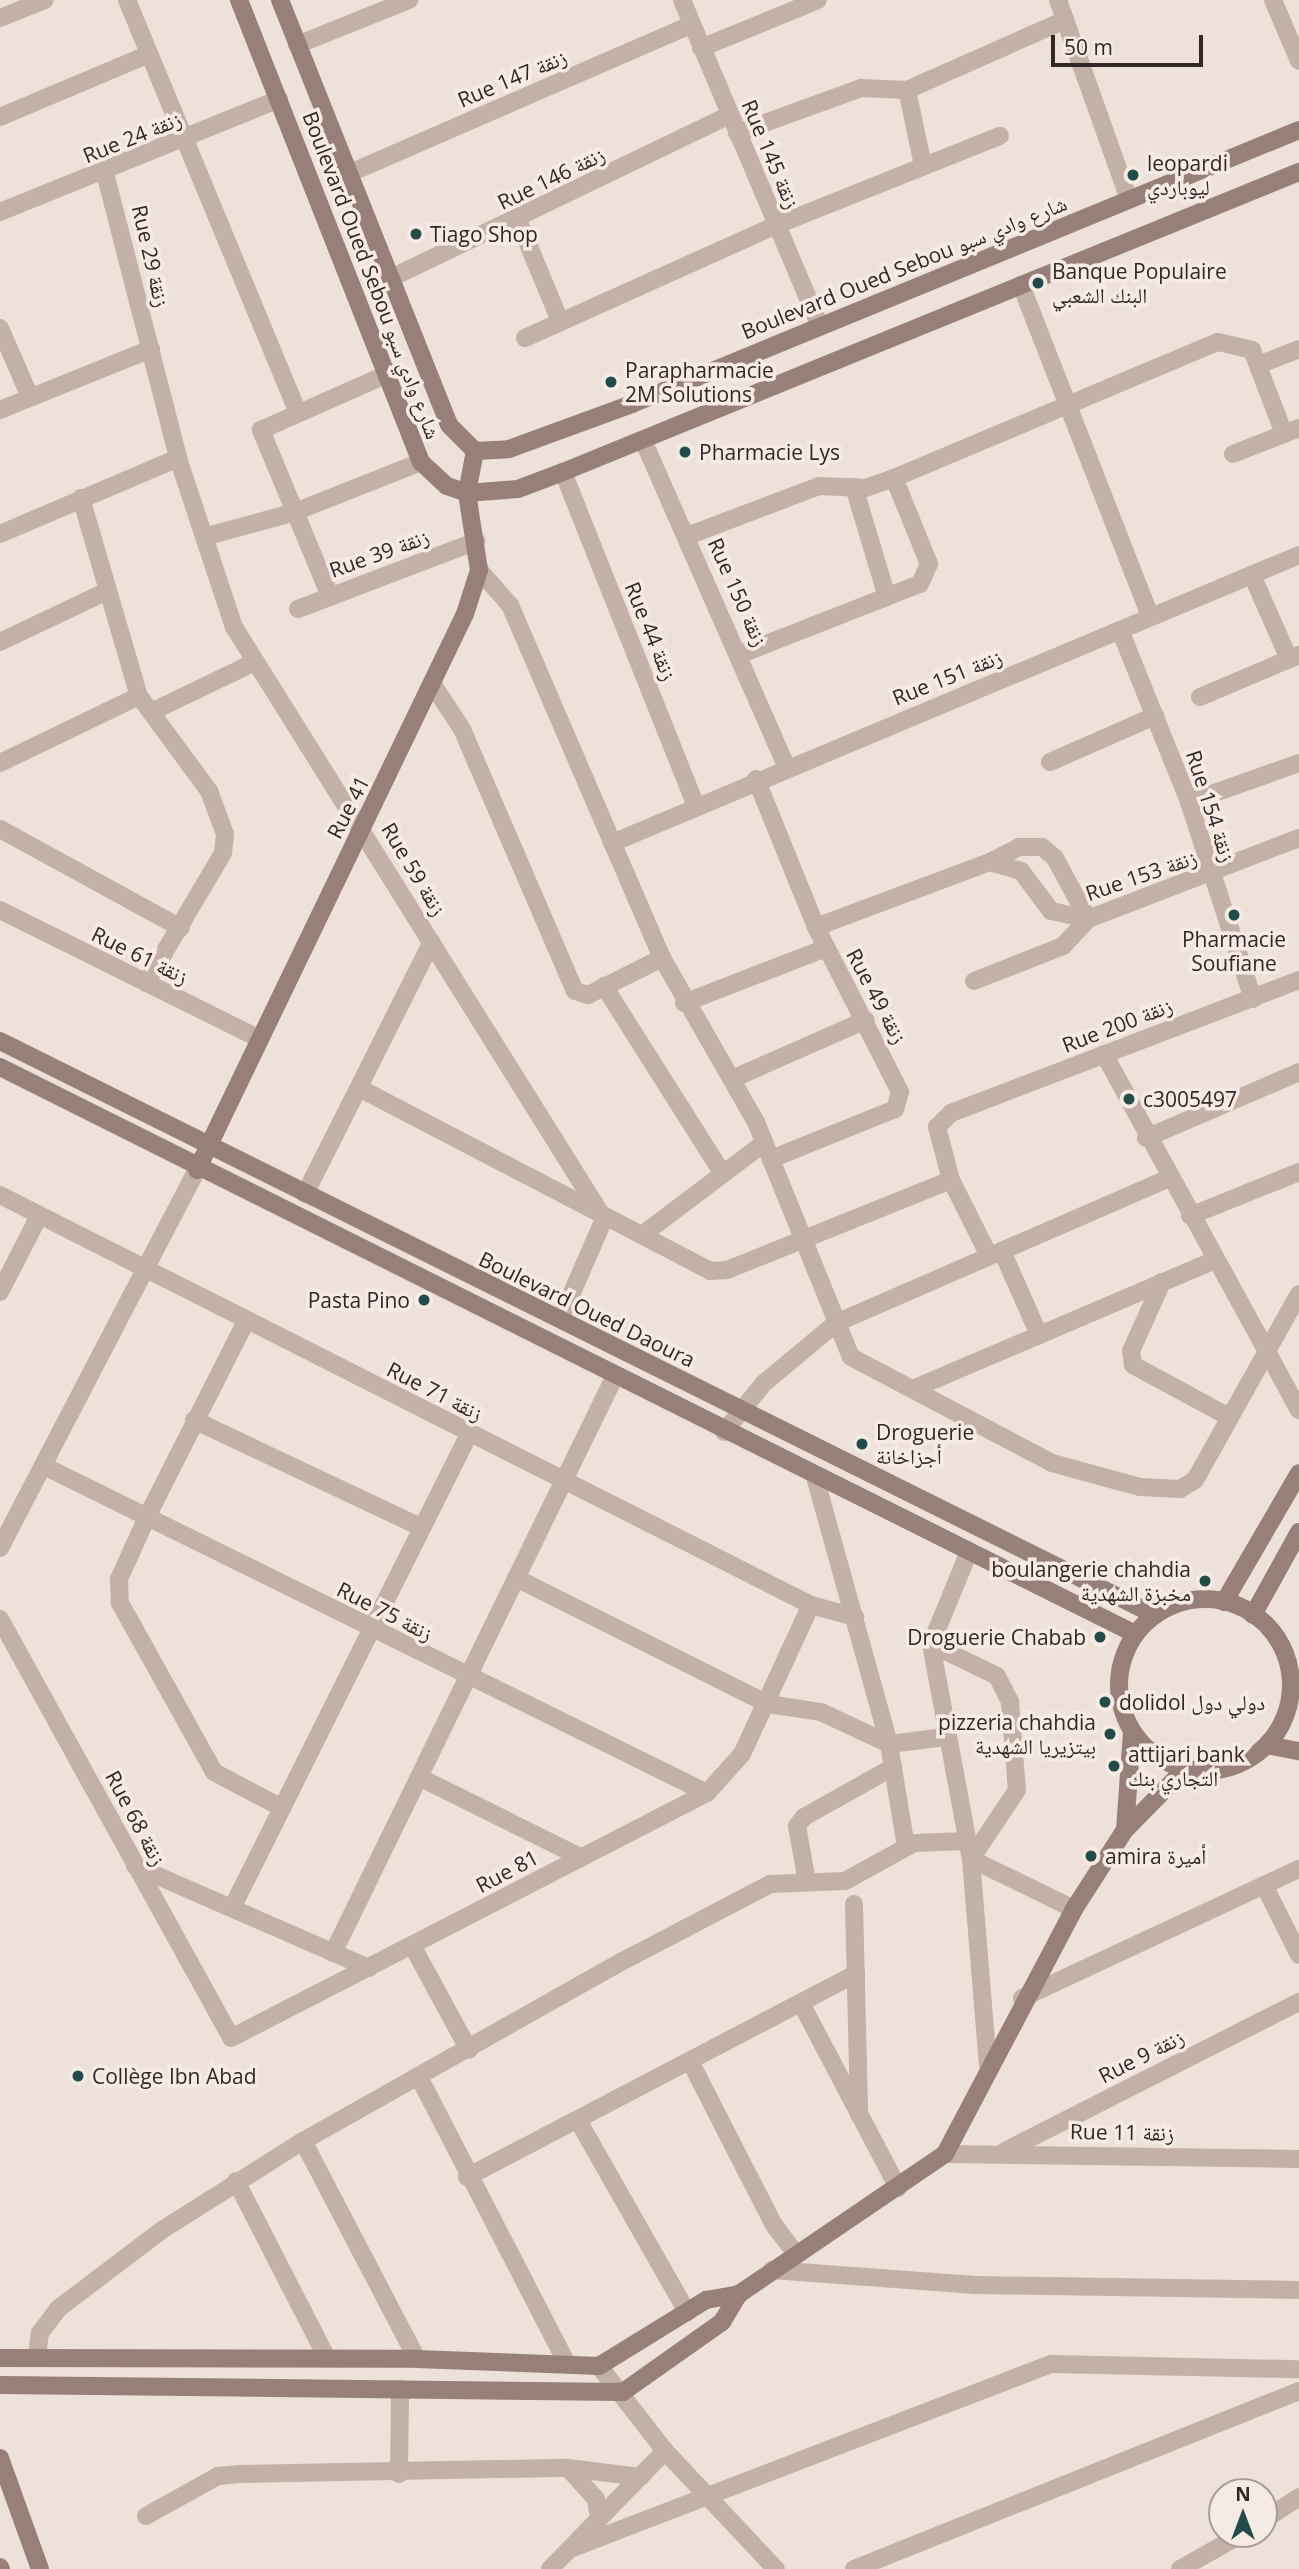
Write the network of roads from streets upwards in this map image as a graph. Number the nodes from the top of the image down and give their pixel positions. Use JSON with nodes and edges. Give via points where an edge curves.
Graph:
{"nodes":[{"id":1,"x":45,"y":0,"type":"edge"},
{"id":2,"x":127,"y":0,"type":"edge"},
{"id":3,"x":239,"y":0,"type":"edge"},
{"id":4,"x":280,"y":0,"type":"edge"},
{"id":5,"x":409,"y":0,"type":"edge"},
{"id":6,"x":682,"y":0,"type":"edge"},
{"id":7,"x":818,"y":0,"type":"edge"},
{"id":8,"x":1058,"y":0,"type":"edge"},
{"id":9,"x":1273,"y":0,"type":"edge"},
{"id":10,"x":0,"y":18,"type":"edge"},
{"id":11,"x":1065,"y":20,"type":"junction"},
{"id":12,"x":691,"y":25,"type":"junction"},
{"id":13,"x":297,"y":45,"type":"junction"},
{"id":14,"x":701,"y":48,"type":"junction"},
{"id":15,"x":149,"y":54,"type":"junction"},
{"id":16,"x":1299,"y":61,"type":"edge"},
{"id":17,"x":907,"y":90,"type":"junction"},
{"id":18,"x":279,"y":99,"type":"junction"},
{"id":19,"x":730,"y":115,"type":"junction"},
{"id":20,"x":0,"y":117,"type":"edge"},
{"id":21,"x":1299,"y":130,"type":"edge"},
{"id":22,"x":737,"y":133,"type":"junction"},
{"id":23,"x":1000,"y":136,"type":"dead end"},
{"id":24,"x":187,"y":141,"type":"junction"},
{"id":25,"x":923,"y":165,"type":"junction"},
{"id":26,"x":1299,"y":172,"type":"edge"},
{"id":27,"x":106,"y":173,"type":"junction"},
{"id":28,"x":350,"y":173,"type":"junction"},
{"id":29,"x":1129,"y":199,"type":"junction"},
{"id":30,"x":0,"y":212,"type":"edge"},
{"id":31,"x":518,"y":220,"type":"junction"},
{"id":32,"x":777,"y":225,"type":"junction"},
{"id":33,"x":391,"y":278,"type":"junction"},
{"id":34,"x":1021,"y":285,"type":"junction"},
{"id":35,"x":560,"y":321,"type":"junction"},
{"id":36,"x":820,"y":327,"type":"junction"},
{"id":37,"x":0,"y":328,"type":"edge"},
{"id":38,"x":525,"y":338,"type":"dead end"},
{"id":39,"x":151,"y":349,"type":"junction"},
{"id":40,"x":1299,"y":349,"type":"edge"},
{"id":41,"x":1258,"y":365,"type":"junction"},
{"id":42,"x":385,"y":375,"type":"junction"},
{"id":43,"x":30,"y":397,"type":"junction"},
{"id":44,"x":1063,"y":406,"type":"junction"},
{"id":45,"x":0,"y":410,"type":"edge"},
{"id":46,"x":298,"y":412,"type":"junction"},
{"id":47,"x":1292,"y":431,"type":"edge"},
{"id":48,"x":643,"y":440,"type":"junction"},
{"id":49,"x":475,"y":451,"type":"junction"},
{"id":50,"x":1233,"y":454,"type":"dead end"},
{"id":51,"x":178,"y":458,"type":"junction"},
{"id":52,"x":421,"y":462,"type":"junction"},
{"id":53,"x":563,"y":472,"type":"junction"},
{"id":54,"x":894,"y":478,"type":"junction"},
{"id":55,"x":855,"y":487,"type":"junction"},
{"id":56,"x":467,"y":493,"type":"junction"},
{"id":57,"x":81,"y":498,"type":"junction"},
{"id":58,"x":292,"y":513,"type":"junction"},
{"id":59,"x":0,"y":534,"type":"edge"},
{"id":60,"x":687,"y":536,"type":"junction"},
{"id":61,"x":204,"y":537,"type":"junction"},
{"id":62,"x":477,"y":541,"type":"junction"},
{"id":63,"x":1299,"y":555,"type":"edge"},
{"id":64,"x":479,"y":570,"type":"junction"},
{"id":65,"x":1252,"y":575,"type":"junction"},
{"id":66,"x":107,"y":592,"type":"junction"},
{"id":67,"x":330,"y":596,"type":"junction"},
{"id":68,"x":887,"y":597,"type":"junction"},
{"id":69,"x":298,"y":609,"type":"dead end"},
{"id":70,"x":1150,"y":617,"type":"junction"},
{"id":71,"x":1120,"y":630,"type":"junction"},
{"id":72,"x":0,"y":642,"type":"edge"},
{"id":73,"x":741,"y":654,"type":"junction"},
{"id":74,"x":1294,"y":657,"type":"edge"},
{"id":75,"x":253,"y":663,"type":"junction"},
{"id":76,"x":433,"y":685,"type":"junction"},
{"id":77,"x":139,"y":696,"type":"junction"},
{"id":78,"x":1199,"y":697,"type":"dead end"},
{"id":79,"x":151,"y":712,"type":"junction"},
{"id":80,"x":1155,"y":716,"type":"junction"},
{"id":81,"x":1050,"y":762,"type":"dead end"},
{"id":82,"x":0,"y":763,"type":"edge"},
{"id":83,"x":1299,"y":763,"type":"edge"},
{"id":84,"x":786,"y":766,"type":"junction"},
{"id":85,"x":756,"y":779,"type":"junction"},
{"id":86,"x":1189,"y":802,"type":"junction"},
{"id":87,"x":696,"y":806,"type":"junction"},
{"id":88,"x":363,"y":827,"type":"junction"},
{"id":89,"x":0,"y":829,"type":"edge"},
{"id":90,"x":1299,"y":838,"type":"edge"},
{"id":91,"x":612,"y":843,"type":"junction"},
{"id":92,"x":990,"y":862,"type":"junction"},
{"id":93,"x":1210,"y":875,"type":"junction"},
{"id":94,"x":0,"y":910,"type":"edge"},
{"id":95,"x":1088,"y":919,"type":"junction"},
{"id":96,"x":816,"y":927,"type":"junction"},
{"id":97,"x":181,"y":928,"type":"junction"},
{"id":98,"x":432,"y":942,"type":"junction"},
{"id":99,"x":826,"y":948,"type":"junction"},
{"id":100,"x":663,"y":958,"type":"junction"},
{"id":101,"x":1299,"y":980,"type":"edge"},
{"id":102,"x":974,"y":981,"type":"dead end"},
{"id":103,"x":146,"y":983,"type":"junction"},
{"id":104,"x":604,"y":986,"type":"junction"},
{"id":105,"x":1253,"y":999,"type":"junction"},
{"id":106,"x":684,"y":1003,"type":"junction"},
{"id":107,"x":866,"y":1020,"type":"junction"},
{"id":108,"x":260,"y":1039,"type":"junction"},
{"id":109,"x":0,"y":1041,"type":"edge"},
{"id":110,"x":1104,"y":1054,"type":"junction"},
{"id":111,"x":0,"y":1067,"type":"edge"},
{"id":112,"x":1299,"y":1072,"type":"edge"},
{"id":113,"x":732,"y":1079,"type":"junction"},
{"id":114,"x":361,"y":1089,"type":"junction"},
{"id":115,"x":1146,"y":1138,"type":"junction"},
{"id":116,"x":210,"y":1144,"type":"junction"},
{"id":117,"x":767,"y":1151,"type":"junction"},
{"id":118,"x":197,"y":1170,"type":"junction"},
{"id":119,"x":1299,"y":1172,"type":"edge"},
{"id":120,"x":722,"y":1174,"type":"junction"},
{"id":121,"x":1169,"y":1178,"type":"junction"},
{"id":122,"x":951,"y":1180,"type":"junction"},
{"id":123,"x":305,"y":1194,"type":"junction"},
{"id":124,"x":0,"y":1195,"type":"edge"},
{"id":125,"x":39,"y":1216,"type":"junction"},
{"id":126,"x":1190,"y":1216,"type":"junction"},
{"id":127,"x":604,"y":1219,"type":"junction"},
{"id":128,"x":642,"y":1235,"type":"junction"},
{"id":129,"x":800,"y":1240,"type":"junction"},
{"id":130,"x":995,"y":1254,"type":"junction"},
{"id":131,"x":1213,"y":1261,"type":"junction"},
{"id":132,"x":140,"y":1271,"type":"junction"},
{"id":133,"x":1162,"y":1282,"type":"junction"},
{"id":134,"x":0,"y":1292,"type":"edge"},
{"id":135,"x":1299,"y":1294,"type":"edge"},
{"id":136,"x":561,"y":1318,"type":"junction"},
{"id":137,"x":246,"y":1321,"type":"junction"},
{"id":138,"x":836,"y":1322,"type":"junction"},
{"id":139,"x":1039,"y":1335,"type":"junction"},
{"id":140,"x":1264,"y":1351,"type":"junction"},
{"id":141,"x":614,"y":1378,"type":"junction"},
{"id":142,"x":915,"y":1388,"type":"junction"},
{"id":143,"x":1299,"y":1410,"type":"edge"},
{"id":144,"x":740,"y":1411,"type":"junction"},
{"id":145,"x":1228,"y":1417,"type":"junction"},
{"id":146,"x":194,"y":1420,"type":"junction"},
{"id":147,"x":724,"y":1432,"type":"junction"},
{"id":148,"x":469,"y":1434,"type":"junction"},
{"id":149,"x":44,"y":1466,"type":"junction"},
{"id":150,"x":1299,"y":1473,"type":"edge"},
{"id":151,"x":815,"y":1477,"type":"junction"},
{"id":152,"x":564,"y":1481,"type":"junction"},
{"id":153,"x":148,"y":1515,"type":"junction"},
{"id":154,"x":422,"y":1528,"type":"junction"},
{"id":155,"x":1299,"y":1532,"type":"edge"},
{"id":156,"x":0,"y":1548,"type":"edge"},
{"id":157,"x":968,"y":1554,"type":"junction"},
{"id":158,"x":516,"y":1578,"type":"junction"},
{"id":159,"x":1224,"y":1602,"type":"junction"},
{"id":160,"x":811,"y":1605,"type":"junction"},
{"id":161,"x":1155,"y":1615,"type":"junction"},
{"id":162,"x":1253,"y":1615,"type":"junction"},
{"id":163,"x":855,"y":1617,"type":"junction"},
{"id":164,"x":0,"y":1619,"type":"edge"},
{"id":165,"x":371,"y":1629,"type":"junction"},
{"id":166,"x":1135,"y":1634,"type":"junction"},
{"id":167,"x":931,"y":1644,"type":"junction"},
{"id":168,"x":467,"y":1680,"type":"junction"},
{"id":169,"x":768,"y":1704,"type":"junction"},
{"id":170,"x":1294,"y":1709,"type":"edge"},
{"id":171,"x":1132,"y":1732,"type":"junction"},
{"id":172,"x":946,"y":1737,"type":"junction"},
{"id":173,"x":889,"y":1744,"type":"junction"},
{"id":174,"x":1267,"y":1745,"type":"junction"},
{"id":175,"x":1299,"y":1751,"type":"edge"},
{"id":176,"x":893,"y":1767,"type":"junction"},
{"id":177,"x":1185,"y":1769,"type":"junction"},
{"id":178,"x":419,"y":1777,"type":"junction"},
{"id":179,"x":707,"y":1793,"type":"junction"},
{"id":180,"x":282,"y":1808,"type":"junction"},
{"id":181,"x":1125,"y":1830,"type":"junction"},
{"id":182,"x":906,"y":1847,"type":"junction"},
{"id":183,"x":970,"y":1850,"type":"junction"},
{"id":184,"x":580,"y":1857,"type":"junction"},
{"id":185,"x":135,"y":1866,"type":"junction"},
{"id":186,"x":1299,"y":1869,"type":"edge"},
{"id":187,"x":807,"y":1882,"type":"junction"},
{"id":188,"x":1264,"y":1885,"type":"junction"},
{"id":189,"x":854,"y":1904,"type":"dead end"},
{"id":190,"x":232,"y":1908,"type":"junction"},
{"id":191,"x":1074,"y":1909,"type":"junction"},
{"id":192,"x":413,"y":1947,"type":"junction"},
{"id":193,"x":333,"y":1953,"type":"junction"},
{"id":194,"x":1299,"y":1955,"type":"edge"},
{"id":195,"x":369,"y":1968,"type":"junction"},
{"id":196,"x":856,"y":1974,"type":"junction"},
{"id":197,"x":1022,"y":1998,"type":"junction"},
{"id":198,"x":801,"y":2003,"type":"junction"},
{"id":199,"x":1296,"y":2010,"type":"edge"},
{"id":200,"x":231,"y":2038,"type":"joint"},
{"id":201,"x":469,"y":2050,"type":"junction"},
{"id":202,"x":691,"y":2063,"type":"junction"},
{"id":203,"x":988,"y":2064,"type":"junction"},
{"id":204,"x":420,"y":2079,"type":"junction"},
{"id":205,"x":859,"y":2115,"type":"junction"},
{"id":206,"x":579,"y":2122,"type":"junction"},
{"id":207,"x":303,"y":2141,"type":"junction"},
{"id":208,"x":1004,"y":2151,"type":"junction"},
{"id":209,"x":945,"y":2154,"type":"junction"},
{"id":210,"x":1299,"y":2159,"type":"edge"},
{"id":211,"x":467,"y":2177,"type":"junction"},
{"id":212,"x":236,"y":2181,"type":"junction"},
{"id":213,"x":898,"y":2188,"type":"junction"},
{"id":214,"x":795,"y":2253,"type":"junction"},
{"id":215,"x":772,"y":2270,"type":"junction"},
{"id":216,"x":1299,"y":2290,"type":"edge"},
{"id":217,"x":739,"y":2294,"type":"junction"},
{"id":218,"x":687,"y":2312,"type":"junction"},
{"id":219,"x":37,"y":2356,"type":"junction"},
{"id":220,"x":0,"y":2358,"type":"edge"},
{"id":221,"x":327,"y":2358,"type":"junction"},
{"id":222,"x":416,"y":2359,"type":"junction"},
{"id":223,"x":566,"y":2364,"type":"junction"},
{"id":224,"x":599,"y":2367,"type":"junction"},
{"id":225,"x":1299,"y":2369,"type":"edge"},
{"id":226,"x":0,"y":2385,"type":"edge"},
{"id":227,"x":401,"y":2389,"type":"junction"},
{"id":228,"x":1299,"y":2391,"type":"edge"},
{"id":229,"x":623,"y":2392,"type":"junction"},
{"id":230,"x":665,"y":2451,"type":"junction"},
{"id":231,"x":0,"y":2458,"type":"edge"},
{"id":232,"x":568,"y":2468,"type":"junction"},
{"id":233,"x":398,"y":2474,"type":"junction"},
{"id":234,"x":640,"y":2477,"type":"junction"},
{"id":235,"x":711,"y":2496,"type":"junction"},
{"id":236,"x":1299,"y":2497,"type":"edge"},
{"id":237,"x":1278,"y":2511,"type":"edge"},
{"id":238,"x":146,"y":2516,"type":"dead end"},
{"id":239,"x":599,"y":2519,"type":"junction"},
{"id":240,"x":1217,"y":2548,"type":"edge"},
{"id":241,"x":570,"y":2549,"type":"junction"},
{"id":242,"x":36,"y":2568,"type":"edge"},
{"id":243,"x":550,"y":2569,"type":"edge"},
{"id":244,"x":776,"y":2569,"type":"edge"},
{"id":245,"x":854,"y":2569,"type":"edge"},
{"id":246,"x":1180,"y":2569,"type":"edge"}],
"edges":[{"from":1,"to":10,"type":"street"},
{"from":2,"to":15,"type":"street"},
{"from":3,"to":18,"type":"street","name":"Boulevard Oued Sebou شارع وادي سبو"},
{"from":4,"to":13,"type":"street","name":"Boulevard Oued Sebou شارع وادي سبو"},
{"from":5,"to":13,"type":"street"},
{"from":6,"to":12,"type":"street","name":"Rue 145 زنقة"},
{"from":7,"to":14,"type":"street"},
{"from":8,"to":11,"type":"street"},
{"from":9,"to":16,"type":"street"},
{"from":11,"to":17,"type":"street"},
{"from":11,"to":29,"type":"street"},
{"from":12,"to":14,"type":"street","name":"Rue 145 زنقة"},
{"from":12,"to":28,"type":"street","name":"Rue 147 زنقة"},
{"from":13,"to":28,"type":"street","name":"Boulevard Oued Sebou شارع وادي سبو"},
{"from":14,"to":19,"type":"street","name":"Rue 145 زنقة"},
{"from":15,"to":20,"type":"street"},
{"from":15,"to":24,"type":"street"},
{"from":17,"to":22,"type":"street","via":[[861,88]]},
{"from":17,"to":25,"type":"street"},
{"from":18,"to":24,"type":"street","name":"Rue 24 زنقة"},
{"from":18,"to":42,"type":"street","name":"Boulevard Oued Sebou شارع وادي سبو"},
{"from":19,"to":22,"type":"street","name":"Rue 145 زنقة"},
{"from":19,"to":31,"type":"street","name":"Rue 146 زنقة"},
{"from":21,"to":29,"type":"street","name":"Boulevard Oued Sebou شارع وادي سبو"},
{"from":22,"to":32,"type":"street","name":"Rue 145 زنقة"},
{"from":23,"to":25,"type":"street"},
{"from":24,"to":27,"type":"street","name":"Rue 24 زنقة"},
{"from":24,"to":46,"type":"street"},
{"from":25,"to":32,"type":"street"},
{"from":26,"to":34,"type":"street"},
{"from":27,"to":30,"type":"street","name":"Rue 24 زنقة"},
{"from":27,"to":39,"type":"street","name":"Rue 29 زنقة"},
{"from":28,"to":33,"type":"street","name":"Boulevard Oued Sebou شارع وادي سبو"},
{"from":29,"to":36,"type":"street","name":"Boulevard Oued Sebou شارع وادي سبو"},
{"from":31,"to":33,"type":"street","name":"Rue 146 زنقة"},
{"from":31,"to":35,"type":"street"},
{"from":32,"to":35,"type":"street"},
{"from":32,"to":36,"type":"street","name":"Rue 145 زنقة"},
{"from":33,"to":49,"type":"street","name":"Boulevard Oued Sebou شارع وادي سبو","via":[[449,425]]},
{"from":34,"to":44,"type":"street"},
{"from":34,"to":48,"type":"street"},
{"from":35,"to":38,"type":"street"},
{"from":36,"to":49,"type":"street","name":"Boulevard Oued Sebou شارع وادي سبو","via":[[509,449]]},
{"from":37,"to":43,"type":"street"},
{"from":39,"to":43,"type":"street"},
{"from":39,"to":51,"type":"street","name":"Rue 59 زنقة"},
{"from":40,"to":41,"type":"street"},
{"from":41,"to":44,"type":"street","via":[[1241,344],[1218,342]]},
{"from":41,"to":47,"type":"street"},
{"from":42,"to":46,"type":"street"},
{"from":42,"to":52,"type":"street","name":"Boulevard Oued Sebou شارع وادي سبو"},
{"from":43,"to":45,"type":"street"},
{"from":44,"to":54,"type":"street"},
{"from":44,"to":70,"type":"street"},
{"from":46,"to":58,"type":"street","via":[[261,430]]},
{"from":47,"to":50,"type":"street"},
{"from":48,"to":53,"type":"street"},
{"from":48,"to":60,"type":"street","name":"Rue 150 زنقة"},
{"from":49,"to":56,"type":"street","name":"Rue 41"},
{"from":51,"to":57,"type":"street"},
{"from":51,"to":61,"type":"street","name":"Rue 59 زنقة"},
{"from":52,"to":56,"type":"street","name":"Boulevard Oued Sebou شارع وادي سبو","via":[[446,486]]},
{"from":52,"to":58,"type":"street"},
{"from":53,"to":56,"type":"street","via":[[518,489]]},
{"from":53,"to":87,"type":"street","name":"Rue 44 زنقة"},
{"from":54,"to":55,"type":"street"},
{"from":54,"to":68,"type":"street","via":[[929,564],[920,584]]},
{"from":55,"to":60,"type":"street","via":[[819,486]]},
{"from":55,"to":68,"type":"street"},
{"from":56,"to":62,"type":"street","name":"Rue 41"},
{"from":57,"to":59,"type":"street"},
{"from":57,"to":66,"type":"street"},
{"from":58,"to":61,"type":"street"},
{"from":58,"to":67,"type":"street"},
{"from":60,"to":73,"type":"street","name":"Rue 150 زنقة"},
{"from":61,"to":75,"type":"street","name":"Rue 59 زنقة"},
{"from":62,"to":64,"type":"street","name":"Rue 41"},
{"from":62,"to":67,"type":"street","name":"Rue 39 زنقة"},
{"from":63,"to":65,"type":"street","name":"Rue 151 زنقة"},
{"from":64,"to":76,"type":"street","name":"Rue 41"},
{"from":64,"to":91,"type":"street","via":[[510,605]]},
{"from":65,"to":70,"type":"street","name":"Rue 151 زنقة"},
{"from":65,"to":74,"type":"street"},
{"from":66,"to":72,"type":"street"},
{"from":66,"to":77,"type":"street"},
{"from":67,"to":69,"type":"street","name":"Rue 39 زنقة"},
{"from":68,"to":73,"type":"street"},
{"from":70,"to":71,"type":"street","name":"Rue 151 زنقة"},
{"from":71,"to":80,"type":"street","name":"Rue 154 زنقة"},
{"from":71,"to":84,"type":"street","name":"Rue 151 زنقة"},
{"from":73,"to":84,"type":"street","name":"Rue 150 زنقة"},
{"from":74,"to":78,"type":"street"},
{"from":75,"to":79,"type":"street"},
{"from":75,"to":88,"type":"street","name":"Rue 59 زنقة"},
{"from":76,"to":88,"type":"street","name":"Rue 41"},
{"from":76,"to":104,"type":"street","via":[[462,729],[575,991],[588,995]]},
{"from":77,"to":79,"type":"street"},
{"from":77,"to":82,"type":"street"},
{"from":79,"to":97,"type":"street","via":[[209,792],[225,834],[223,853]]},
{"from":80,"to":81,"type":"street"},
{"from":80,"to":86,"type":"street","name":"Rue 154 زنقة"},
{"from":83,"to":86,"type":"street"},
{"from":84,"to":85,"type":"street","name":"Rue 151 زنقة"},
{"from":85,"to":87,"type":"street","name":"Rue 151 زنقة"},
{"from":85,"to":96,"type":"street","name":"Rue 49 زنقة"},
{"from":86,"to":93,"type":"street","name":"Rue 154 زنقة"},
{"from":87,"to":91,"type":"street","name":"Rue 151 زنقة"},
{"from":88,"to":98,"type":"street","name":"Rue 59 زنقة"},
{"from":88,"to":108,"type":"street","name":"Rue 41"},
{"from":89,"to":97,"type":"street"},
{"from":90,"to":93,"type":"street","name":"Rue 153 زنقة"},
{"from":91,"to":100,"type":"street"},
{"from":92,"to":95,"type":"street","name":"Rue 153 زنقة","via":[[1020,871],[1051,911]]},
{"from":92,"to":95,"type":"street","via":[[1019,847],[1042,847],[1055,858]]},
{"from":92,"to":96,"type":"street"},
{"from":93,"to":95,"type":"street","name":"Rue 153 زنقة"},
{"from":93,"to":105,"type":"street","name":"Rue 154 زنقة"},
{"from":94,"to":103,"type":"street","name":"Rue 61 زنقة"},
{"from":95,"to":102,"type":"street","via":[[1063,946]]},
{"from":96,"to":99,"type":"street","name":"Rue 49 زنقة"},
{"from":97,"to":103,"type":"street"},
{"from":98,"to":114,"type":"street"},
{"from":98,"to":127,"type":"street","name":"Rue 59 زنقة"},
{"from":99,"to":106,"type":"street"},
{"from":99,"to":107,"type":"street","name":"Rue 49 زنقة"},
{"from":100,"to":104,"type":"street"},
{"from":100,"to":106,"type":"street"},
{"from":101,"to":105,"type":"street","name":"Rue 200 زنقة"},
{"from":103,"to":108,"type":"street","name":"Rue 61 زنقة"},
{"from":104,"to":120,"type":"street"},
{"from":105,"to":110,"type":"street","name":"Rue 200 زنقة"},
{"from":106,"to":113,"type":"street"},
{"from":107,"to":113,"type":"street"},
{"from":107,"to":117,"type":"street","name":"Rue 49 زنقة","via":[[900,1092],[895,1109]]},
{"from":108,"to":116,"type":"street","name":"Rue 41"},
{"from":109,"to":116,"type":"street","name":"Boulevard Oued Daoura"},
{"from":110,"to":115,"type":"street"},
{"from":110,"to":122,"type":"street","name":"Rue 200 زنقة","via":[[951,1114],[937,1127]]},
{"from":111,"to":118,"type":"street"},
{"from":112,"to":115,"type":"street"},
{"from":113,"to":117,"type":"street"},
{"from":114,"to":123,"type":"street"},
{"from":114,"to":127,"type":"street"},
{"from":115,"to":121,"type":"street"},
{"from":116,"to":118,"type":"street","name":"Rue 41"},
{"from":116,"to":123,"type":"street","name":"Boulevard Oued Daoura"},
{"from":117,"to":120,"type":"street"},
{"from":117,"to":129,"type":"street"},
{"from":118,"to":132,"type":"street"},
{"from":118,"to":141,"type":"street"},
{"from":119,"to":126,"type":"street"},
{"from":120,"to":128,"type":"street"},
{"from":121,"to":126,"type":"street"},
{"from":121,"to":130,"type":"street"},
{"from":122,"to":129,"type":"street"},
{"from":122,"to":130,"type":"street"},
{"from":123,"to":136,"type":"street","name":"Boulevard Oued Daoura"},
{"from":124,"to":125,"type":"street","name":"Rue 71 زنقة"},
{"from":125,"to":132,"type":"street","name":"Rue 71 زنقة"},
{"from":125,"to":134,"type":"street"},
{"from":126,"to":131,"type":"street"},
{"from":127,"to":128,"type":"street"},
{"from":127,"to":136,"type":"street"},
{"from":128,"to":129,"type":"street","via":[[719,1272]]},
{"from":129,"to":138,"type":"street"},
{"from":130,"to":138,"type":"street"},
{"from":130,"to":139,"type":"street"},
{"from":131,"to":133,"type":"street"},
{"from":131,"to":140,"type":"street"},
{"from":132,"to":137,"type":"street","name":"Rue 71 زنقة"},
{"from":132,"to":149,"type":"street"},
{"from":133,"to":139,"type":"street"},
{"from":133,"to":145,"type":"street","via":[[1131,1350],[1133,1365]]},
{"from":135,"to":140,"type":"street"},
{"from":136,"to":144,"type":"street","name":"Boulevard Oued Daoura"},
{"from":137,"to":146,"type":"street"},
{"from":137,"to":148,"type":"street","name":"Rue 71 زنقة"},
{"from":138,"to":142,"type":"street","via":[[851,1357]]},
{"from":138,"to":144,"type":"street","via":[[764,1383]]},
{"from":139,"to":142,"type":"street"},
{"from":140,"to":143,"type":"street"},
{"from":140,"to":145,"type":"street"},
{"from":141,"to":147,"type":"street"},
{"from":141,"to":152,"type":"street"},
{"from":142,"to":145,"type":"street","via":[[1052,1464],[1162,1490],[1195,1480]]},
{"from":144,"to":147,"type":"street"},
{"from":144,"to":161,"type":"street","name":"Boulevard Oued Daoura"},
{"from":146,"to":153,"type":"street"},
{"from":146,"to":154,"type":"street"},
{"from":147,"to":151,"type":"street"},
{"from":148,"to":152,"type":"street","name":"Rue 71 زنقة"},
{"from":148,"to":154,"type":"street"},
{"from":149,"to":153,"type":"street","name":"Rue 75 زنقة"},
{"from":149,"to":156,"type":"street"},
{"from":150,"to":159,"type":"street"},
{"from":151,"to":157,"type":"street"},
{"from":151,"to":163,"type":"street"},
{"from":152,"to":158,"type":"street"},
{"from":152,"to":160,"type":"street","name":"Rue 71 زنقة"},
{"from":153,"to":165,"type":"street","name":"Rue 75 زنقة"},
{"from":153,"to":180,"type":"street","via":[[119,1580],[129,1626],[214,1772]]},
{"from":154,"to":165,"type":"street"},
{"from":155,"to":162,"type":"street"},
{"from":157,"to":166,"type":"street"},
{"from":157,"to":167,"type":"street"},
{"from":158,"to":168,"type":"street"},
{"from":158,"to":169,"type":"street"},
{"from":159,"to":161,"type":"street","via":[[1200,1599]]},
{"from":159,"to":162,"type":"street"},
{"from":160,"to":163,"type":"street","name":"Rue 71 زنقة"},
{"from":160,"to":169,"type":"street","name":"Rue 81"},
{"from":161,"to":166,"type":"street"},
{"from":162,"to":170,"type":"street","via":[[1285,1653]]},
{"from":163,"to":173,"type":"street"},
{"from":164,"to":185,"type":"street","name":"Rue 68 زنقة"},
{"from":165,"to":168,"type":"street","name":"Rue 75 زنقة"},
{"from":165,"to":180,"type":"street"},
{"from":166,"to":171,"type":"street","via":[[1121,1665],[1119,1700]]},
{"from":167,"to":172,"type":"street"},
{"from":167,"to":183,"type":"street","via":[[996,1676],[1010,1702],[1017,1790]]},
{"from":168,"to":178,"type":"street"},
{"from":168,"to":179,"type":"street","name":"Rue 75 زنقة"},
{"from":169,"to":173,"type":"street","via":[[821,1712]]},
{"from":169,"to":179,"type":"street","name":"Rue 81","via":[[742,1755]]},
{"from":170,"to":174,"type":"street"},
{"from":171,"to":177,"type":"street","via":[[1155,1756]]},
{"from":171,"to":181,"type":"street"},
{"from":172,"to":173,"type":"street"},
{"from":172,"to":183,"type":"street"},
{"from":173,"to":176,"type":"street"},
{"from":174,"to":175,"type":"street"},
{"from":174,"to":177,"type":"street","via":[[1229,1768]]},
{"from":176,"to":182,"type":"street"},
{"from":176,"to":187,"type":"street","via":[[804,1817],[797,1826]]},
{"from":177,"to":181,"type":"street"},
{"from":178,"to":184,"type":"street"},
{"from":178,"to":193,"type":"street"},
{"from":179,"to":184,"type":"street","name":"Rue 81"},
{"from":180,"to":190,"type":"street"},
{"from":181,"to":191,"type":"street"},
{"from":182,"to":183,"type":"street"},
{"from":182,"to":187,"type":"street","via":[[845,1881]]},
{"from":183,"to":191,"type":"street"},
{"from":183,"to":203,"type":"street"},
{"from":184,"to":192,"type":"street","name":"Rue 81"},
{"from":185,"to":190,"type":"street"},
{"from":185,"to":200,"type":"street","name":"Rue 68 زنقة"},
{"from":186,"to":188,"type":"street"},
{"from":187,"to":201,"type":"street","via":[[770,1884]]},
{"from":188,"to":194,"type":"street"},
{"from":188,"to":197,"type":"street"},
{"from":189,"to":196,"type":"street"},
{"from":190,"to":193,"type":"street"},
{"from":191,"to":197,"type":"street"},
{"from":192,"to":195,"type":"street","name":"Rue 81"},
{"from":192,"to":201,"type":"street"},
{"from":193,"to":195,"type":"street"},
{"from":195,"to":200,"type":"street","name":"Rue 81"},
{"from":196,"to":198,"type":"street"},
{"from":196,"to":205,"type":"street"},
{"from":197,"to":203,"type":"street"},
{"from":198,"to":202,"type":"street"},
{"from":198,"to":205,"type":"street"},
{"from":199,"to":208,"type":"street","name":"Rue 9 زنقة"},
{"from":201,"to":204,"type":"street"},
{"from":202,"to":206,"type":"street"},
{"from":202,"to":214,"type":"street","via":[[774,2225]]},
{"from":203,"to":209,"type":"street"},
{"from":204,"to":207,"type":"street"},
{"from":204,"to":211,"type":"street"},
{"from":205,"to":213,"type":"street"},
{"from":206,"to":211,"type":"street"},
{"from":206,"to":218,"type":"street"},
{"from":207,"to":212,"type":"street"},
{"from":207,"to":222,"type":"street"},
{"from":208,"to":209,"type":"street","name":"Rue 11 زنقة"},
{"from":208,"to":210,"type":"street","name":"Rue 11 زنقة"},
{"from":209,"to":213,"type":"street"},
{"from":211,"to":223,"type":"street"},
{"from":212,"to":219,"type":"street","via":[[59,2308],[40,2333]]},
{"from":212,"to":221,"type":"street"},
{"from":213,"to":214,"type":"street"},
{"from":214,"to":215,"type":"street"},
{"from":215,"to":216,"type":"street","via":[[978,2285]]},
{"from":215,"to":217,"type":"street"},
{"from":217,"to":218,"type":"street","via":[[706,2300]]},
{"from":217,"to":229,"type":"street","via":[[722,2322]]},
{"from":218,"to":224,"type":"street"},
{"from":219,"to":220,"type":"street"},
{"from":219,"to":221,"type":"street"},
{"from":221,"to":222,"type":"street"},
{"from":222,"to":223,"type":"street"},
{"from":223,"to":224,"type":"street"},
{"from":224,"to":229,"type":"street"},
{"from":225,"to":235,"type":"street","via":[[1051,2364]]},
{"from":226,"to":227,"type":"street"},
{"from":227,"to":229,"type":"street"},
{"from":227,"to":233,"type":"street"},
{"from":228,"to":245,"type":"street"},
{"from":229,"to":230,"type":"street"},
{"from":230,"to":234,"type":"street"},
{"from":230,"to":235,"type":"street"},
{"from":231,"to":242,"type":"street"},
{"from":232,"to":233,"type":"street"},
{"from":232,"to":234,"type":"street"},
{"from":232,"to":239,"type":"street","via":[[596,2499]]},
{"from":233,"to":238,"type":"street","via":[[218,2476]]},
{"from":234,"to":239,"type":"street"},
{"from":235,"to":241,"type":"street"},
{"from":235,"to":244,"type":"street"},
{"from":236,"to":237,"type":"street"},
{"from":239,"to":241,"type":"street"},
{"from":240,"to":246,"type":"street"},
{"from":241,"to":243,"type":"street"}]}
